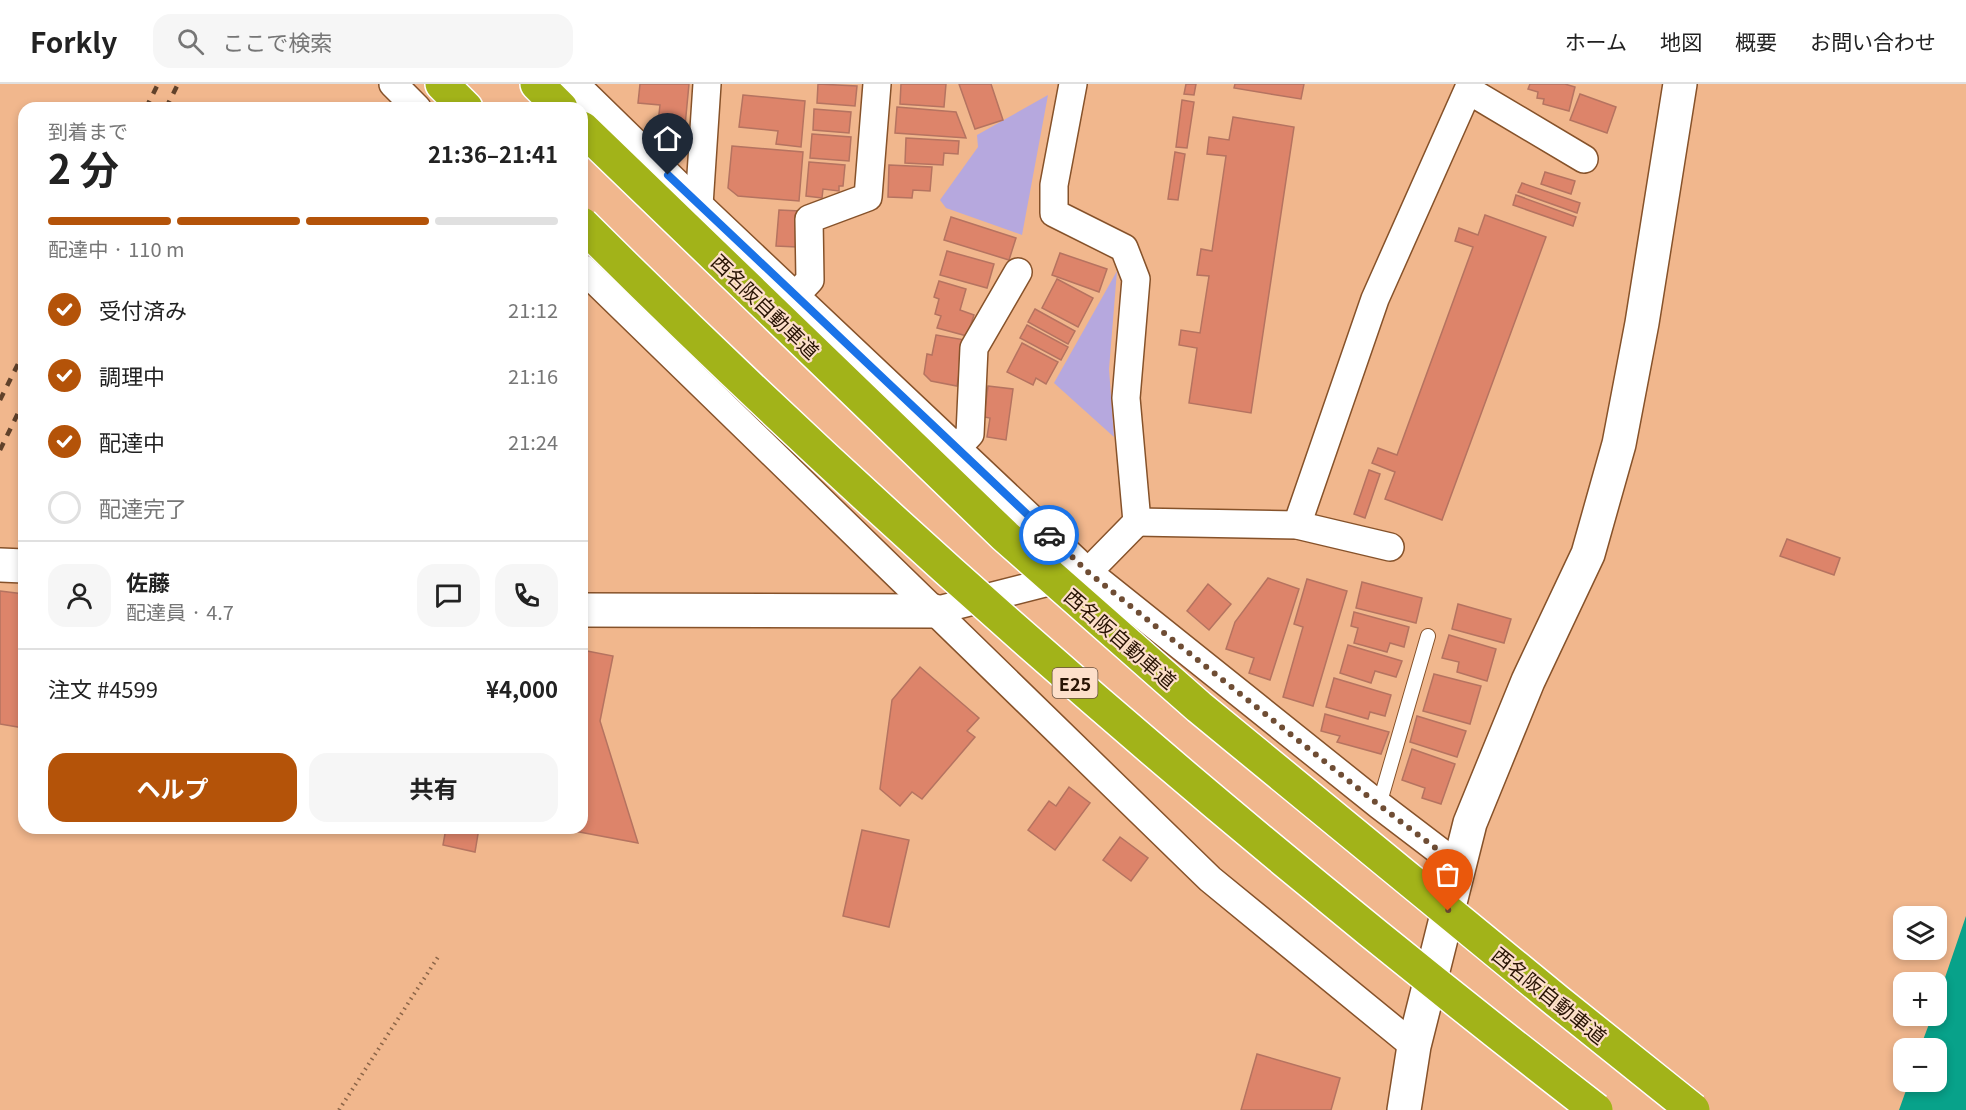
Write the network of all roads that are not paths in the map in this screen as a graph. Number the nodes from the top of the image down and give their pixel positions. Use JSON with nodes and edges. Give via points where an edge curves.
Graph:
{"nodes":[{"id":1,"x":393,"y":84,"type":"edge"},
{"id":2,"x":442,"y":84,"type":"edge"},
{"id":3,"x":537,"y":84,"type":"edge"},
{"id":4,"x":575,"y":84,"type":"edge"},
{"id":5,"x":707,"y":84,"type":"edge"},
{"id":6,"x":877,"y":84,"type":"edge"},
{"id":7,"x":1072,"y":84,"type":"edge"},
{"id":8,"x":1680,"y":84,"type":"edge"},
{"id":9,"x":1464,"y":86,"type":"edge"},
{"id":10,"x":411,"y":102,"type":"edge"},
{"id":11,"x":460,"y":102,"type":"edge"},
{"id":12,"x":555,"y":102,"type":"edge"},
{"id":13,"x":588,"y":134,"type":"edge"},
{"id":14,"x":1584,"y":159,"type":"dead end"},
{"id":15,"x":699,"y":205,"type":"junction"},
{"id":16,"x":588,"y":230,"type":"edge"},
{"id":17,"x":1018,"y":272,"type":"dead end"},
{"id":18,"x":588,"y":274,"type":"edge"},
{"id":19,"x":795,"y":296,"type":"junction"},
{"id":20,"x":956,"y":448,"type":"junction"},
{"id":21,"x":1137,"y":522,"type":"junction"},
{"id":22,"x":1297,"y":525,"type":"junction"},
{"id":23,"x":1390,"y":547,"type":"dead end"},
{"id":24,"x":0,"y":565,"type":"edge"},
{"id":25,"x":18,"y":566,"type":"edge"},
{"id":26,"x":1088,"y":572,"type":"junction"},
{"id":27,"x":588,"y":610,"type":"edge"},
{"id":28,"x":934,"y":611,"type":"junction"},
{"id":29,"x":1428,"y":636,"type":"dead end"},
{"id":30,"x":1379,"y":805,"type":"junction"},
{"id":31,"x":1459,"y":866,"type":"junction"},
{"id":32,"x":1414,"y":1046,"type":"junction"},
{"id":33,"x":1404,"y":1110,"type":"edge"},
{"id":34,"x":1596,"y":1110,"type":"edge"},
{"id":35,"x":1693,"y":1110,"type":"edge"}],
"edges":[{"from":1,"to":10,"type":"street"},
{"from":2,"to":11,"type":"highway"},
{"from":3,"to":12,"type":"highway"},
{"from":4,"to":15,"type":"street"},
{"from":5,"to":15,"type":"street"},
{"from":6,"to":19,"type":"street","via":[[868,197],[809,219],[810,280]]},
{"from":7,"to":21,"type":"street","via":[[1054,185],[1054,213],[1124,248],[1136,279],[1126,398]]},
{"from":8,"to":31,"type":"street","via":[[1619,444],[1588,554],[1528,681],[1470,823]]},
{"from":9,"to":14,"type":"street"},
{"from":9,"to":22,"type":"street","via":[[1375,299]]},
{"from":13,"to":35,"type":"highway","name":"西名阪自動車道","bridge":true,"via":[[1022,552],[1198,706]]},
{"from":15,"to":19,"type":"street"},
{"from":16,"to":34,"type":"highway","number":"E25","bridge":true,"via":[[684,325],[994,612],[1402,958]]},
{"from":17,"to":20,"type":"street","via":[[974,348],[970,434]]},
{"from":18,"to":28,"type":"street"},
{"from":19,"to":20,"type":"street"},
{"from":20,"to":26,"type":"street"},
{"from":21,"to":22,"type":"street"},
{"from":21,"to":26,"type":"street"},
{"from":22,"to":23,"type":"street"},
{"from":24,"to":25,"type":"street"},
{"from":26,"to":28,"type":"street"},
{"from":26,"to":30,"type":"street"},
{"from":27,"to":28,"type":"street"},
{"from":28,"to":32,"type":"street","via":[[1210,879]]},
{"from":29,"to":30,"type":"lane"},
{"from":30,"to":31,"type":"street"},
{"from":31,"to":32,"type":"street"},
{"from":32,"to":33,"type":"street"}]}
